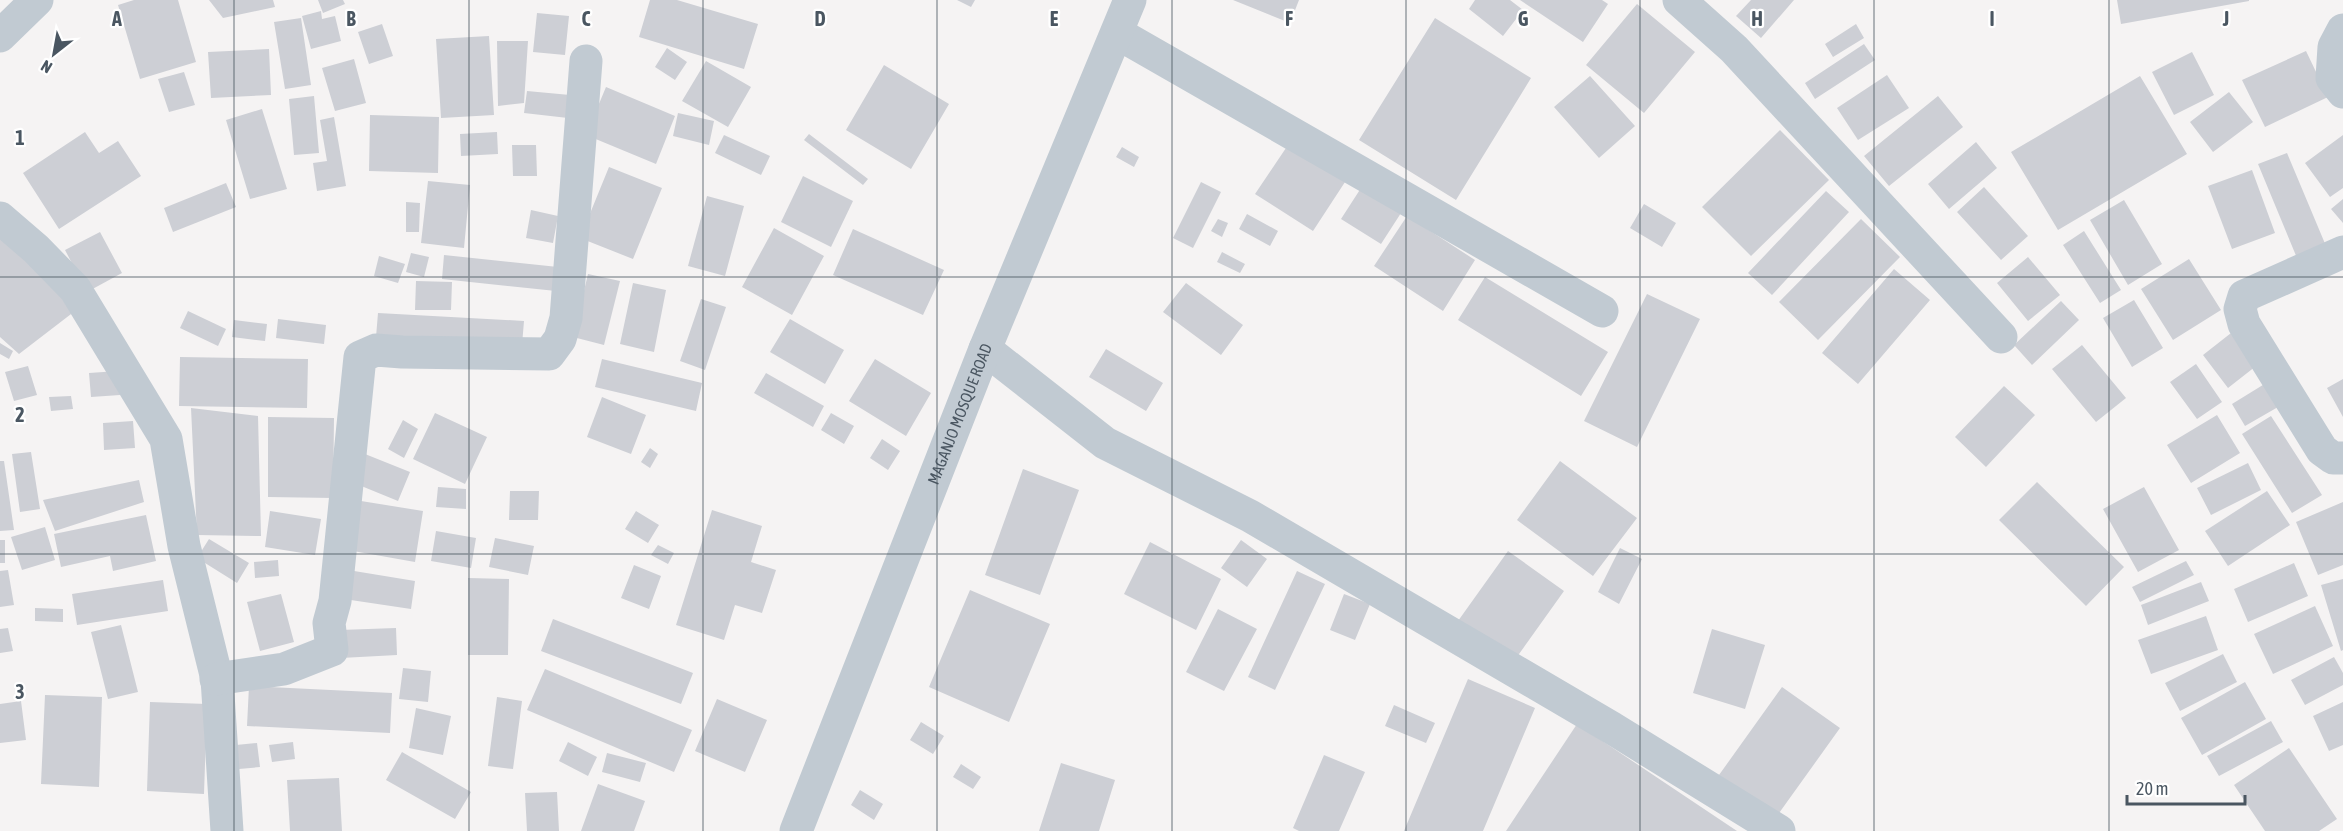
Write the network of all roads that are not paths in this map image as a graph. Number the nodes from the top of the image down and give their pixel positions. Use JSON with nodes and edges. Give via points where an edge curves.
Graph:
{"nodes":[{"id":1,"x":37,"y":0,"type":"edge"},
{"id":2,"x":1130,"y":0,"type":"edge"},
{"id":3,"x":1679,"y":0,"type":"edge"},
{"id":4,"x":2343,"y":30,"type":"edge"},
{"id":5,"x":1117,"y":33,"type":"junction"},
{"id":6,"x":0,"y":36,"type":"edge"},
{"id":7,"x":586,"y":61,"type":"dead end"},
{"id":8,"x":2343,"y":92,"type":"edge"},
{"id":9,"x":0,"y":218,"type":"edge"},
{"id":10,"x":2343,"y":252,"type":"edge"},
{"id":11,"x":1602,"y":311,"type":"dead end"},
{"id":12,"x":2001,"y":338,"type":"dead end"},
{"id":13,"x":985,"y":350,"type":"junction"},
{"id":14,"x":2343,"y":458,"type":"edge"},
{"id":15,"x":216,"y":679,"type":"junction"},
{"id":16,"x":227,"y":831,"type":"edge"},
{"id":17,"x":796,"y":831,"type":"edge"},
{"id":18,"x":1779,"y":831,"type":"edge"}],
"edges":[{"from":1,"to":6,"type":"street"},
{"from":2,"to":5,"type":"street","name":"MAGANJO MOSQUE ROAD"},
{"from":3,"to":12,"type":"street","via":[[1734,49]]},
{"from":4,"to":8,"type":"street","via":[[2334,47],[2332,78]]},
{"from":5,"to":11,"type":"street"},
{"from":5,"to":13,"type":"street","name":"MAGANJO MOSQUE ROAD"},
{"from":7,"to":15,"type":"street","via":[[566,318],[560,339],[549,354],[376,350],[360,357],[335,601],[329,623],[332,650],[284,669]]},
{"from":9,"to":15,"type":"street","via":[[75,289],[166,439],[184,546]]},
{"from":10,"to":14,"type":"street","via":[[2244,296],[2240,309],[2244,324],[2322,450],[2333,459]]},
{"from":13,"to":17,"type":"street","name":"MAGANJO MOSQUE ROAD"},
{"from":13,"to":18,"type":"street","via":[[1105,443],[1250,516],[1612,728]]},
{"from":15,"to":16,"type":"street"}]}
